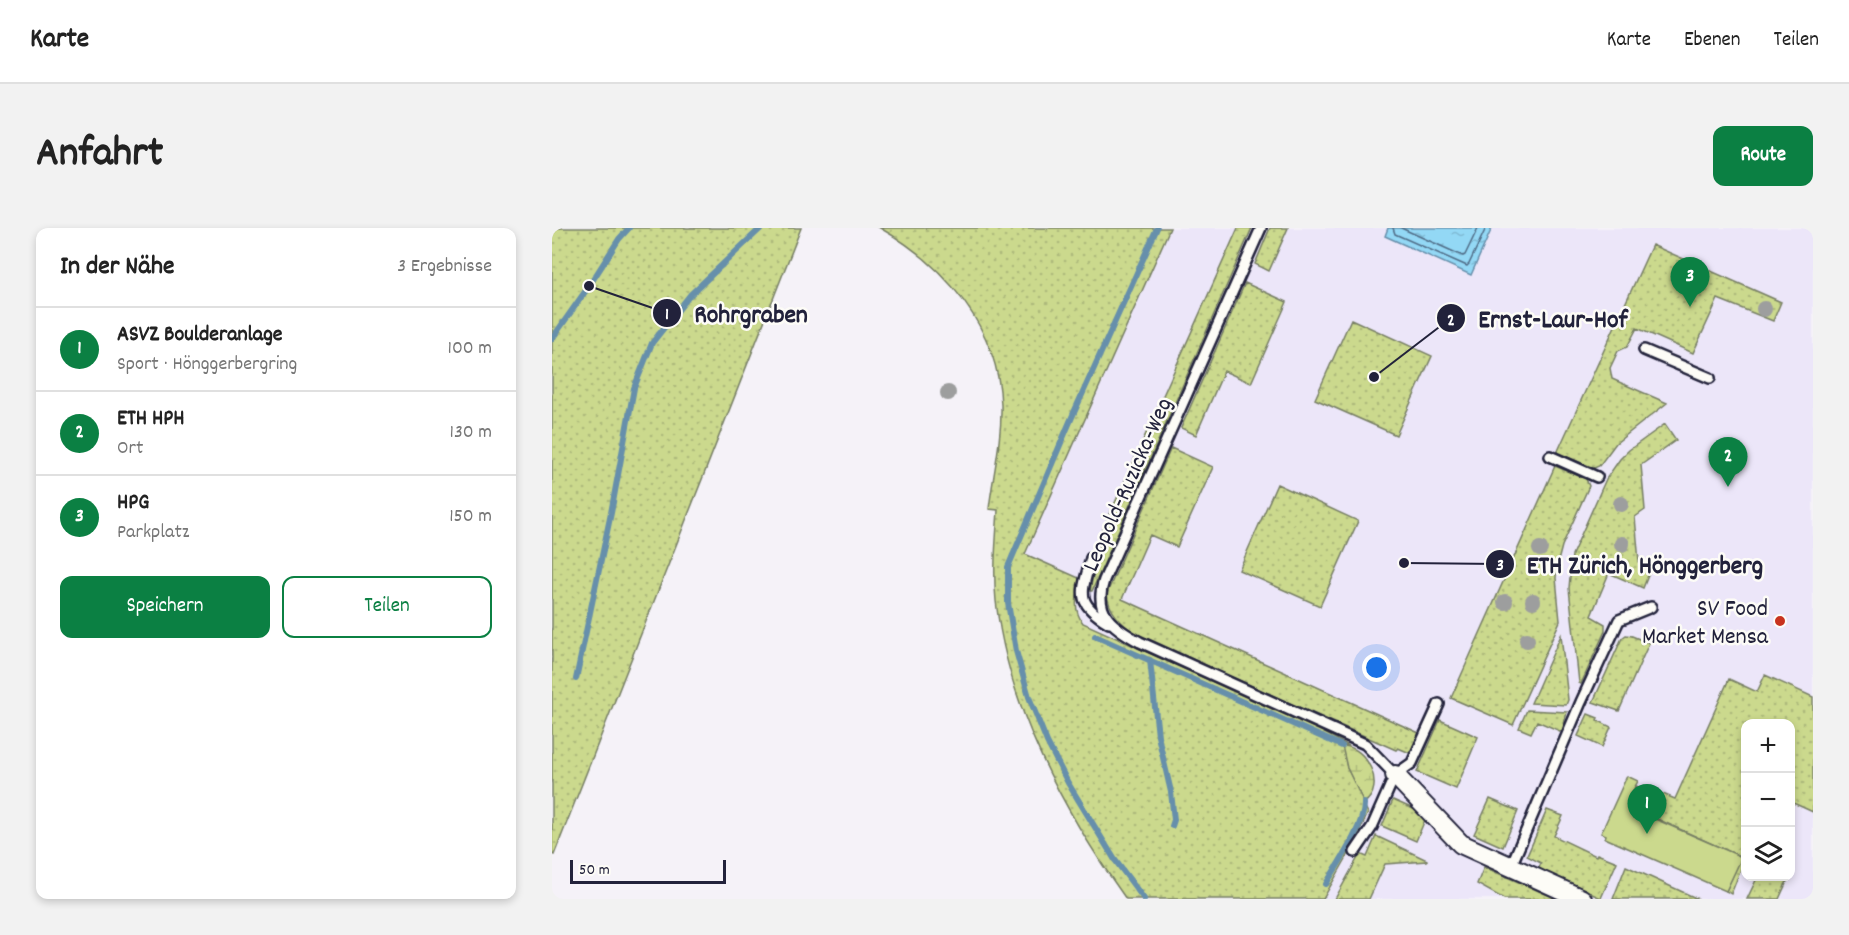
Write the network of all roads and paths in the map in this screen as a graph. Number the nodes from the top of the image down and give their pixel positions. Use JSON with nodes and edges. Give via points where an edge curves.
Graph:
{"nodes":[{"id":1,"x":1261,"y":228,"type":"edge"},
{"id":2,"x":1644,"y":350,"type":"dead end"},
{"id":3,"x":1710,"y":378,"type":"dead end"},
{"id":4,"x":1550,"y":456,"type":"dead end"},
{"id":5,"x":1598,"y":477,"type":"dead end"},
{"id":6,"x":1091,"y":558,"type":"dead end"},
{"id":7,"x":1651,"y":607,"type":"dead end"},
{"id":8,"x":1113,"y":625,"type":"junction"},
{"id":9,"x":1439,"y":704,"type":"dead end"},
{"id":10,"x":1395,"y":776,"type":"junction"},
{"id":11,"x":1355,"y":852,"type":"dead end"},
{"id":12,"x":1511,"y":866,"type":"junction"},
{"id":13,"x":1582,"y":899,"type":"edge"}],
"edges":[{"from":1,"to":8,"type":"lane","name":"Leopold-Ruzicka-Weg","via":[[1104,580],[1101,607]]},
{"from":2,"to":3,"type":"lane"},
{"from":4,"to":5,"type":"lane"},
{"from":6,"to":8,"type":"lane","via":[[1082,596],[1086,606]]},
{"from":7,"to":12,"type":"lane","via":[[1619,620]]},
{"from":8,"to":10,"type":"lane","via":[[1140,642],[1365,744]]},
{"from":9,"to":10,"type":"lane","via":[[1412,763]]},
{"from":10,"to":11,"type":"lane"},
{"from":10,"to":12,"type":"street","via":[[1461,844]]},
{"from":12,"to":13,"type":"street"}]}
